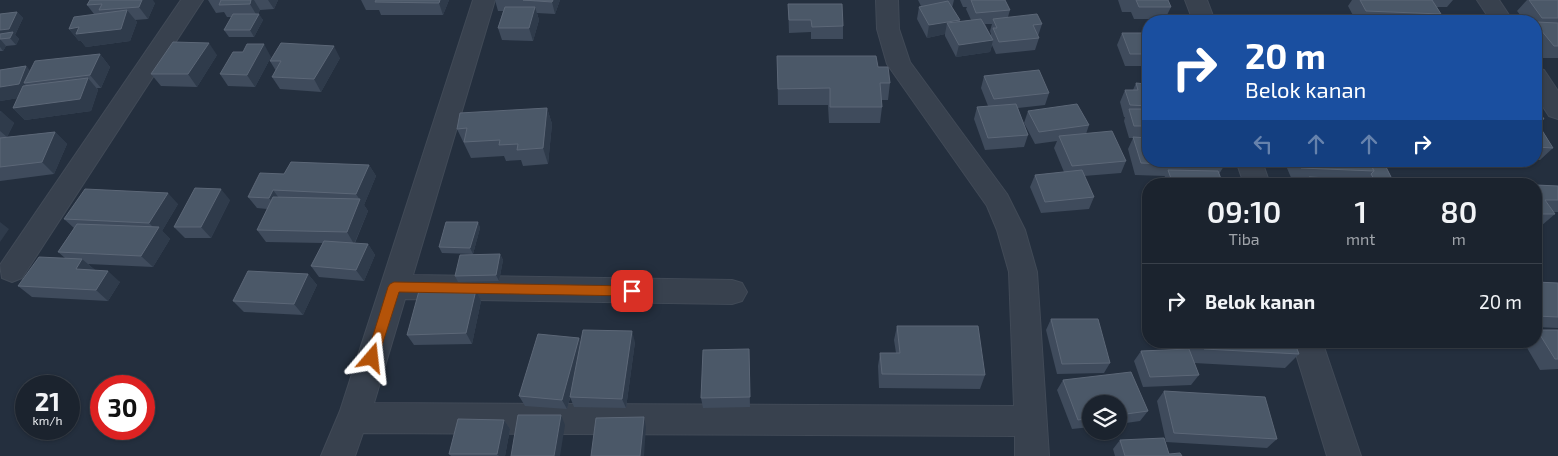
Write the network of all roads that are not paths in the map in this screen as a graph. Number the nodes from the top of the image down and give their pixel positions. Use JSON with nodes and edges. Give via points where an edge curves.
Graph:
{"nodes":[{"id":1,"x":192,"y":0,"type":"edge"},
{"id":2,"x":484,"y":0,"type":"edge"},
{"id":3,"x":887,"y":0,"type":"edge"},
{"id":4,"x":1196,"y":0,"type":"edge"},
{"id":5,"x":1488,"y":0,"type":"edge"},
{"id":6,"x":1202,"y":15,"type":"edge"},
{"id":7,"x":1498,"y":15,"type":"edge"},
{"id":8,"x":1542,"y":85,"type":"edge"},
{"id":9,"x":1558,"y":110,"type":"edge"},
{"id":10,"x":12,"y":270,"type":"dead end"},
{"id":11,"x":394,"y":287,"type":"junction"},
{"id":12,"x":732,"y":292,"type":"dead end"},
{"id":13,"x":1309,"y":348,"type":"edge"},
{"id":14,"x":353,"y":418,"type":"junction"},
{"id":15,"x":1030,"y":421,"type":"junction"},
{"id":16,"x":338,"y":456,"type":"edge"},
{"id":17,"x":1032,"y":456,"type":"edge"},
{"id":18,"x":1344,"y":456,"type":"edge"}],
"edges":[{"from":1,"to":10,"type":"street"},
{"from":2,"to":11,"type":"street"},
{"from":3,"to":15,"type":"street","via":[[888,29],[899,64],[998,201],[1011,230],[1022,272]]},
{"from":4,"to":6,"type":"street"},
{"from":5,"to":7,"type":"street"},
{"from":8,"to":9,"type":"street"},
{"from":11,"to":12,"type":"street"},
{"from":11,"to":14,"type":"street"},
{"from":13,"to":18,"type":"street"},
{"from":14,"to":15,"type":"street"},
{"from":14,"to":16,"type":"street"},
{"from":15,"to":17,"type":"street"}]}
